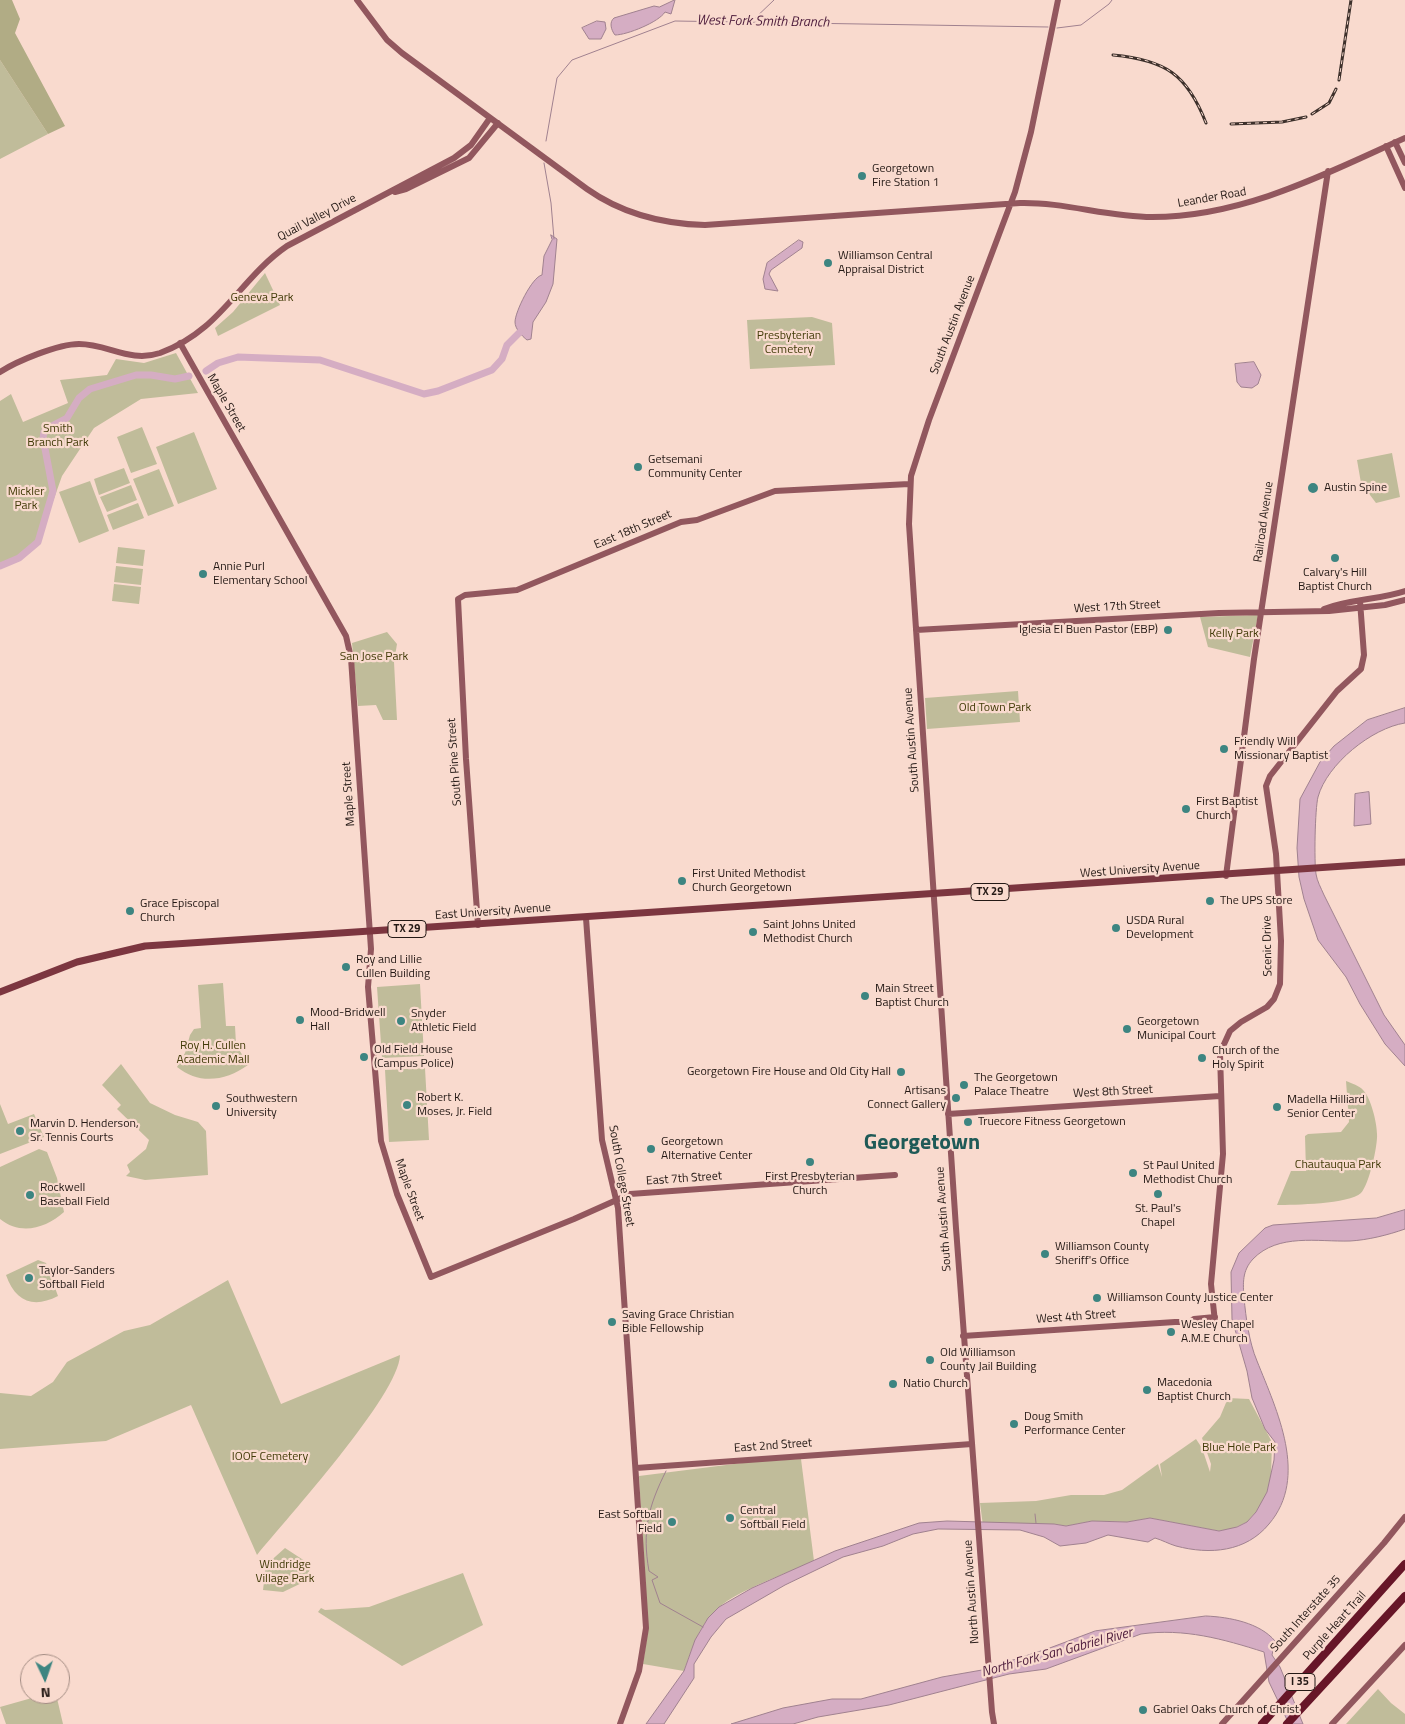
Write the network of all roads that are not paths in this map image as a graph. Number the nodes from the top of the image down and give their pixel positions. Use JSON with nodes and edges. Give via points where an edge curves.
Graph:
{"nodes":[{"id":1,"x":357,"y":0,"type":"edge"},
{"id":2,"x":1058,"y":0,"type":"edge"},
{"id":3,"x":490,"y":118,"type":"junction"},
{"id":4,"x":498,"y":123,"type":"junction"},
{"id":5,"x":1405,"y":138,"type":"edge"},
{"id":6,"x":1395,"y":142,"type":"junction"},
{"id":7,"x":1386,"y":146,"type":"junction"},
{"id":8,"x":1405,"y":163,"type":"edge"},
{"id":9,"x":1328,"y":171,"type":"junction"},
{"id":10,"x":1405,"y":188,"type":"edge"},
{"id":11,"x":389,"y":194,"type":"junction"},
{"id":12,"x":1011,"y":203,"type":"junction"},
{"id":13,"x":180,"y":343,"type":"junction"},
{"id":14,"x":0,"y":372,"type":"edge"},
{"id":15,"x":909,"y":484,"type":"junction"},
{"id":16,"x":1405,"y":591,"type":"edge"},
{"id":17,"x":458,"y":599,"type":"joint"},
{"id":18,"x":1405,"y":600,"type":"edge"},
{"id":19,"x":1361,"y":605,"type":"junction"},
{"id":20,"x":1262,"y":612,"type":"junction"},
{"id":21,"x":916,"y":630,"type":"junction"},
{"id":22,"x":1405,"y":862,"type":"edge"},
{"id":23,"x":1277,"y":872,"type":"junction"},
{"id":24,"x":1226,"y":876,"type":"junction"},
{"id":25,"x":933,"y":895,"type":"junction"},
{"id":26,"x":876,"y":899,"type":"joint"},
{"id":27,"x":586,"y":918,"type":"junction"},
{"id":28,"x":478,"y":924,"type":"junction"},
{"id":29,"x":370,"y":931,"type":"junction"},
{"id":30,"x":0,"y":992,"type":"edge"},
{"id":31,"x":1220,"y":1096,"type":"junction"},
{"id":32,"x":948,"y":1114,"type":"junction"},
{"id":33,"x":895,"y":1175,"type":"dead end"},
{"id":34,"x":616,"y":1201,"type":"junction"},
{"id":35,"x":431,"y":1277,"type":"joint"},
{"id":36,"x":1215,"y":1320,"type":"joint"},
{"id":37,"x":963,"y":1336,"type":"junction"},
{"id":38,"x":972,"y":1444,"type":"junction"},
{"id":39,"x":636,"y":1468,"type":"junction"},
{"id":40,"x":976,"y":1501,"type":"joint"},
{"id":41,"x":1405,"y":1517,"type":"edge"},
{"id":42,"x":1405,"y":1564,"type":"edge"},
{"id":43,"x":1405,"y":1596,"type":"edge"},
{"id":44,"x":1405,"y":1645,"type":"edge"},
{"id":45,"x":992,"y":1712,"type":"junction"},
{"id":46,"x":620,"y":1724,"type":"edge"},
{"id":47,"x":989,"y":1724,"type":"edge"},
{"id":48,"x":994,"y":1724,"type":"edge"},
{"id":49,"x":1222,"y":1724,"type":"edge"},
{"id":50,"x":1262,"y":1724,"type":"edge"},
{"id":51,"x":1287,"y":1724,"type":"edge"},
{"id":52,"x":1332,"y":1724,"type":"edge"}],
"edges":[{"from":1,"to":3,"type":"street","name":"Leander Road","via":[[387,40]]},
{"from":2,"to":12,"type":"street","name":"South Austin Avenue","via":[[1031,132]]},
{"from":3,"to":4,"type":"street","name":"Leander Road"},
{"from":3,"to":11,"type":"street","name":"Quail Valley Drive","via":[[466,150]]},
{"from":4,"to":11,"type":"street","name":"Quail Valley Drive","via":[[469,158]]},
{"from":4,"to":12,"type":"street","name":"Leander Road","via":[[602,200],[645,216],[676,223],[705,225]]},
{"from":5,"to":6,"type":"street","name":"Leander Road"},
{"from":6,"to":7,"type":"street","name":"Leander Road"},
{"from":6,"to":8,"type":"street"},
{"from":7,"to":9,"type":"street","name":"Leander Road"},
{"from":7,"to":10,"type":"street"},
{"from":9,"to":12,"type":"street","name":"Leander Road","via":[[1250,203],[1178,216],[1124,216],[1037,202]]},
{"from":9,"to":20,"type":"street","name":"Railroad Avenue"},
{"from":11,"to":13,"type":"street","name":"Quail Valley Drive","via":[[269,258],[218,317]]},
{"from":12,"to":15,"type":"street","name":"South Austin Avenue","via":[[929,420]]},
{"from":13,"to":14,"type":"street","name":"Quail Valley Drive","via":[[142,357],[72,345]]},
{"from":13,"to":29,"type":"street","name":"Maple Street","via":[[346,636],[351,658]]},
{"from":15,"to":17,"type":"street","name":"East 18th Street","via":[[768,492],[697,520],[682,522],[517,590],[465,595]]},
{"from":15,"to":21,"type":"street","name":"South Austin Avenue"},
{"from":16,"to":19,"type":"street"},
{"from":17,"to":28,"type":"street","name":"South Pine Street"},
{"from":18,"to":19,"type":"street"},
{"from":19,"to":20,"type":"street","name":"West 17th Street"},
{"from":19,"to":23,"type":"street","name":"Scenic Drive","via":[[1362,669],[1337,690],[1268,781],[1266,795]]},
{"from":20,"to":21,"type":"street","name":"West 17th Street"},
{"from":20,"to":24,"type":"street","name":"Railroad Avenue"},
{"from":21,"to":25,"type":"street","name":"South Austin Avenue"},
{"from":22,"to":23,"type":"main road","name":"West University Avenue","number":"TX 29"},
{"from":23,"to":24,"type":"main road","name":"West University Avenue","number":"TX 29"},
{"from":23,"to":31,"type":"street","name":"Scenic Drive","via":[[1281,941],[1279,988],[1266,1007],[1241,1022],[1223,1042],[1219,1059]]},
{"from":24,"to":25,"type":"main road","name":"West University Avenue","number":"TX 29"},
{"from":25,"to":26,"type":"main road","name":"West University Avenue","number":"TX 29"},
{"from":25,"to":32,"type":"street","name":"South Austin Avenue"},
{"from":26,"to":27,"type":"main road","name":"East University Avenue","number":"TX 29"},
{"from":27,"to":28,"type":"main road","name":"East University Avenue","number":"TX 29"},
{"from":27,"to":34,"type":"street","name":"South College Street","via":[[602,1140]]},
{"from":28,"to":29,"type":"main road","name":"East University Avenue","number":"TX 29"},
{"from":29,"to":30,"type":"main road","name":"East University Avenue","number":"TX 29","via":[[146,946],[77,962]]},
{"from":29,"to":35,"type":"street","name":"Maple Street","via":[[368,987],[381,1141],[397,1194]]},
{"from":31,"to":32,"type":"street","name":"West 8th Street"},
{"from":31,"to":36,"type":"street","name":"Scenic Drive","via":[[1223,1154],[1211,1284]]},
{"from":32,"to":37,"type":"street","name":"South Austin Avenue"},
{"from":33,"to":34,"type":"street","name":"East 7th Street","via":[[630,1194],[620,1196]]},
{"from":34,"to":35,"type":"street","name":"East 7th Street"},
{"from":34,"to":39,"type":"street","name":"South College Street"},
{"from":36,"to":37,"type":"street","name":"West 4th Street"},
{"from":37,"to":38,"type":"street","name":"South Austin Avenue"},
{"from":38,"to":39,"type":"street","name":"East 2nd Street"},
{"from":38,"to":40,"type":"street","name":"South Austin Avenue"},
{"from":39,"to":46,"type":"street","name":"South College Street","via":[[646,1628],[634,1692]]},
{"from":40,"to":45,"type":"street","name":"North Austin Avenue"},
{"from":41,"to":49,"type":"street","name":"South Interstate 35"},
{"from":42,"to":50,"type":"highway","name":"Purple Heart Trail","number":"I 35"},
{"from":43,"to":51,"type":"highway","number":"I 35"},
{"from":44,"to":52,"type":"street"},
{"from":45,"to":47,"type":"street","name":"North Austin Avenue"},
{"from":45,"to":48,"type":"street","name":"North Austin Avenue"}]}
